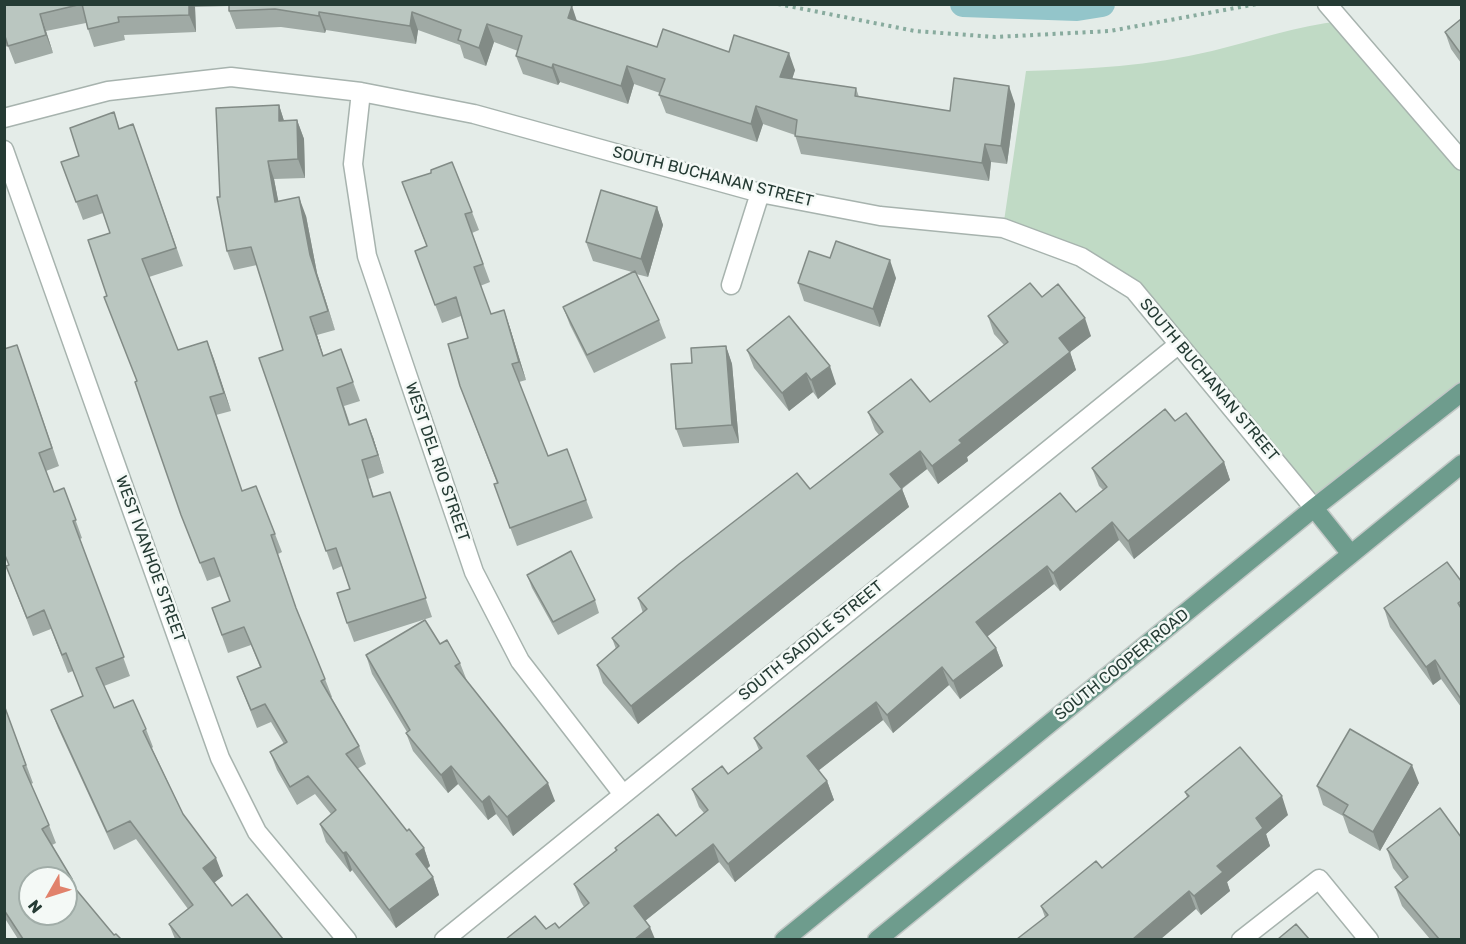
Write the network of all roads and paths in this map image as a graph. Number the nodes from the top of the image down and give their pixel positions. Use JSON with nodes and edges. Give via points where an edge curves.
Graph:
{"nodes":[{"id":1,"x":778,"y":4,"type":"edge"},
{"id":2,"x":1257,"y":4,"type":"edge"},
{"id":3,"x":1327,"y":4,"type":"edge"},
{"id":4,"x":362,"y":92,"type":"junction"},
{"id":5,"x":4,"y":118,"type":"edge"},
{"id":6,"x":4,"y":150,"type":"edge"},
{"id":7,"x":1461,"y":161,"type":"edge"},
{"id":8,"x":760,"y":193,"type":"junction"},
{"id":9,"x":731,"y":285,"type":"dead end"},
{"id":10,"x":1179,"y":344,"type":"junction"},
{"id":11,"x":1461,"y":392,"type":"edge"},
{"id":12,"x":1461,"y":464,"type":"edge"},
{"id":13,"x":1314,"y":508,"type":"junction"},
{"id":14,"x":1350,"y":553,"type":"junction"},
{"id":15,"x":622,"y":793,"type":"junction"},
{"id":16,"x":347,"y":939,"type":"edge"},
{"id":17,"x":444,"y":939,"type":"edge"},
{"id":18,"x":784,"y":939,"type":"edge"},
{"id":19,"x":877,"y":939,"type":"edge"},
{"id":20,"x":1241,"y":939,"type":"edge"},
{"id":21,"x":1369,"y":939,"type":"edge"}],
"edges":[{"from":1,"to":2,"type":"path","via":[[915,31],[995,37],[1110,31]]},
{"from":3,"to":7,"type":"street"},
{"from":4,"to":5,"type":"street","name":"SOUTH BUCHANAN STREET","via":[[231,77],[108,91]]},
{"from":4,"to":8,"type":"street","name":"SOUTH BUCHANAN STREET","via":[[474,114]]},
{"from":4,"to":15,"type":"street","name":"WEST DEL RIO STREET","via":[[353,164],[367,256],[474,572],[520,661]]},
{"from":6,"to":16,"type":"street","name":"WEST IVANHOE STREET","via":[[220,758],[257,832]]},
{"from":8,"to":9,"type":"street"},
{"from":8,"to":10,"type":"street","name":"SOUTH BUCHANAN STREET","via":[[880,216],[1003,228],[1081,256],[1134,290]]},
{"from":10,"to":13,"type":"street","name":"SOUTH BUCHANAN STREET"},
{"from":10,"to":15,"type":"street","name":"SOUTH SADDLE STREET"},
{"from":11,"to":13,"type":"main road","name":"SOUTH COOPER ROAD"},
{"from":12,"to":14,"type":"main road"},
{"from":13,"to":14,"type":"main road"},
{"from":13,"to":18,"type":"main road","name":"SOUTH COOPER ROAD"},
{"from":14,"to":19,"type":"main road"},
{"from":15,"to":17,"type":"street","name":"SOUTH SADDLE STREET"},
{"from":20,"to":21,"type":"street","via":[[1319,879]]}]}
